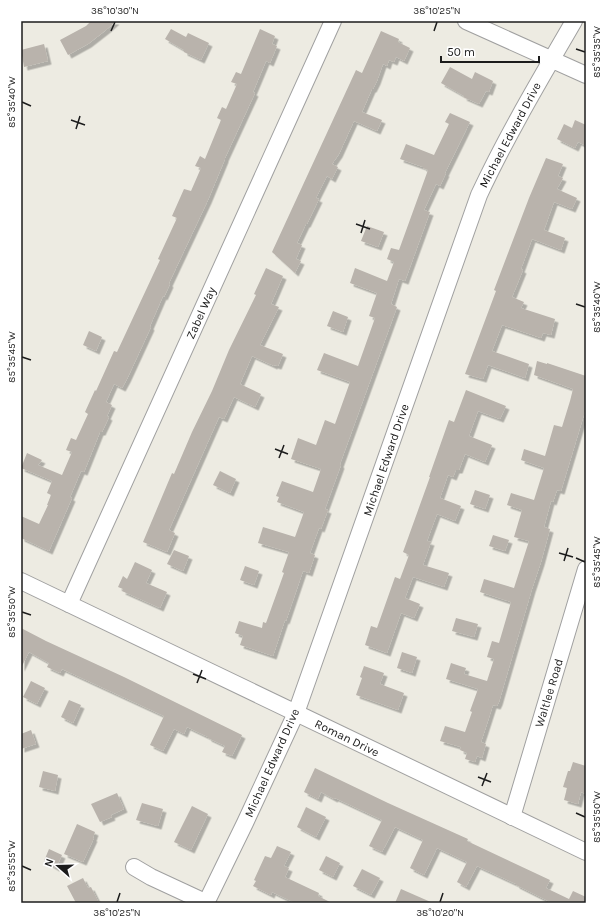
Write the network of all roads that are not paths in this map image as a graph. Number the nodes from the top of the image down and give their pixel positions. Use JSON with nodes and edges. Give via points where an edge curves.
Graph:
{"nodes":[{"id":1,"x":333,"y":21,"type":"edge"},
{"id":2,"x":466,"y":21,"type":"edge"},
{"id":3,"x":574,"y":21,"type":"edge"},
{"id":4,"x":551,"y":59,"type":"junction"},
{"id":5,"x":586,"y":75,"type":"edge"},
{"id":6,"x":586,"y":570,"type":"edge"},
{"id":7,"x":21,"y":581,"type":"edge"},
{"id":8,"x":69,"y":604,"type":"junction"},
{"id":9,"x":296,"y":713,"type":"junction"},
{"id":10,"x":512,"y":817,"type":"junction"},
{"id":11,"x":586,"y":852,"type":"edge"},
{"id":12,"x":134,"y":867,"type":"dead end"},
{"id":13,"x":207,"y":903,"type":"edge"}],
"edges":[{"from":1,"to":8,"type":"street","name":"Zabel Way"},
{"from":2,"to":4,"type":"street"},
{"from":3,"to":4,"type":"street","name":"Michael Edward Drive"},
{"from":4,"to":5,"type":"street"},
{"from":4,"to":9,"type":"street","name":"Michael Edward Drive","via":[[479,195]]},
{"from":6,"to":10,"type":"street","name":"Waltlee Road"},
{"from":7,"to":8,"type":"street","name":"Roman Drive"},
{"from":8,"to":9,"type":"street","name":"Roman Drive"},
{"from":9,"to":10,"type":"street","name":"Roman Drive"},
{"from":9,"to":13,"type":"street","name":"Michael Edward Drive"},
{"from":10,"to":11,"type":"street","name":"Roman Drive"},
{"from":12,"to":13,"type":"street"}]}
